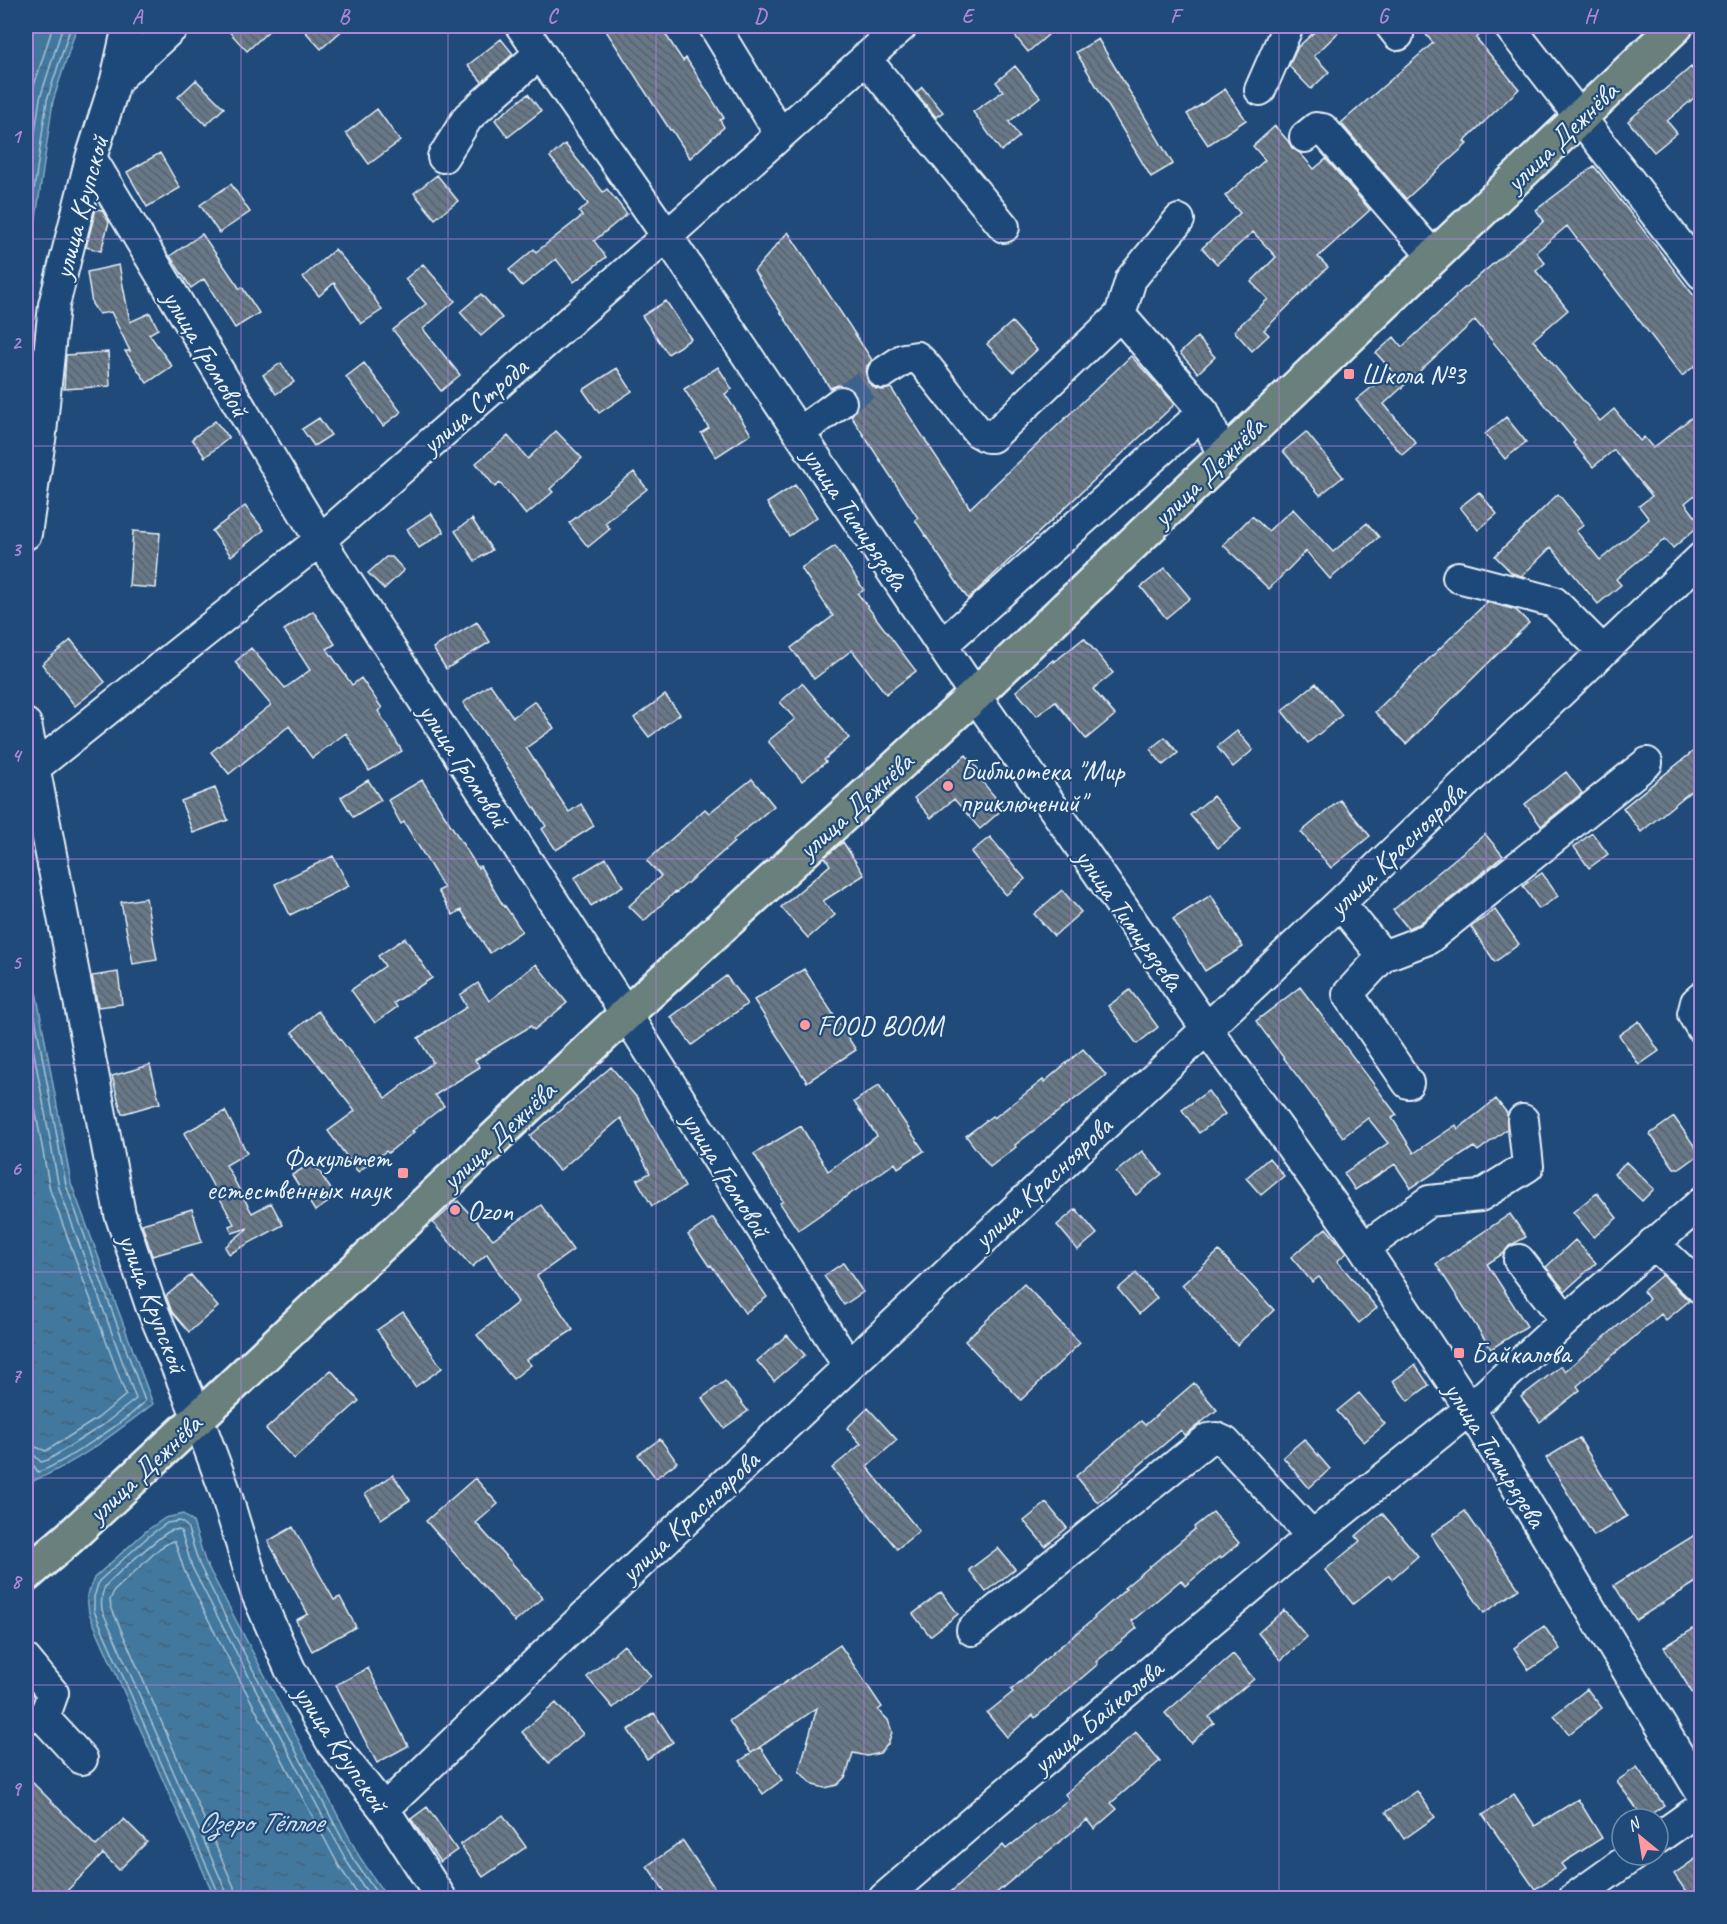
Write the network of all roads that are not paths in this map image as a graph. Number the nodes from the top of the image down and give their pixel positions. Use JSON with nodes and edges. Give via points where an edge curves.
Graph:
{"nodes":[{"id":1,"x":128,"y":26,"type":"edge"},
{"id":2,"x":174,"y":26,"type":"edge"},
{"id":3,"x":520,"y":26,"type":"edge"},
{"id":4,"x":714,"y":26,"type":"edge"},
{"id":5,"x":902,"y":26,"type":"edge"},
{"id":6,"x":1288,"y":26,"type":"edge"},
{"id":7,"x":1509,"y":26,"type":"edge"},
{"id":8,"x":1676,"y":26,"type":"edge"},
{"id":9,"x":539,"y":54,"type":"junction"},
{"id":10,"x":866,"y":58,"type":"junction"},
{"id":11,"x":116,"y":80,"type":"junction"},
{"id":12,"x":1260,"y":90,"type":"dead end"},
{"id":13,"x":1581,"y":117,"type":"junction"},
{"id":14,"x":780,"y":134,"type":"junction"},
{"id":15,"x":1305,"y":137,"type":"dead end"},
{"id":16,"x":443,"y":157,"type":"dead end"},
{"id":17,"x":91,"y":158,"type":"junction"},
{"id":18,"x":1179,"y":220,"type":"dead end"},
{"id":19,"x":1004,"y":227,"type":"dead end"},
{"id":20,"x":667,"y":236,"type":"junction"},
{"id":21,"x":1434,"y":257,"type":"junction"},
{"id":22,"x":1701,"y":274,"type":"edge"},
{"id":23,"x":1120,"y":315,"type":"junction"},
{"id":24,"x":883,"y":373,"type":"tunnel mouth"},
{"id":25,"x":841,"y":402,"type":"tunnel mouth"},
{"id":26,"x":1204,"y":412,"type":"junction"},
{"id":27,"x":799,"y":433,"type":"junction"},
{"id":28,"x":1223,"y":457,"type":"junction"},
{"id":29,"x":26,"y":534,"type":"edge"},
{"id":30,"x":320,"y":540,"type":"junction"},
{"id":31,"x":1701,"y":557,"type":"edge"},
{"id":32,"x":1458,"y":577,"type":"dead end"},
{"id":33,"x":942,"y":645,"type":"junction"},
{"id":34,"x":1603,"y":651,"type":"junction"},
{"id":35,"x":975,"y":695,"type":"junction"},
{"id":36,"x":26,"y":724,"type":"edge"},
{"id":37,"x":1647,"y":764,"type":"dead end"},
{"id":38,"x":33,"y":769,"type":"junction"},
{"id":39,"x":1340,"y":903,"type":"junction"},
{"id":40,"x":1383,"y":956,"type":"junction"},
{"id":41,"x":1701,"y":997,"type":"edge"},
{"id":42,"x":626,"y":1014,"type":"junction"},
{"id":43,"x":1206,"y":1028,"type":"junction"},
{"id":44,"x":1701,"y":1029,"type":"edge"},
{"id":45,"x":1408,"y":1083,"type":"dead end"},
{"id":46,"x":1523,"y":1120,"type":"dead end"},
{"id":47,"x":1701,"y":1202,"type":"edge"},
{"id":48,"x":1653,"y":1243,"type":"junction"},
{"id":49,"x":1364,"y":1248,"type":"junction"},
{"id":50,"x":1519,"y":1260,"type":"dead end"},
{"id":51,"x":1701,"y":1288,"type":"edge"},
{"id":52,"x":1566,"y":1320,"type":"junction"},
{"id":53,"x":848,"y":1365,"type":"junction"},
{"id":54,"x":1470,"y":1409,"type":"junction"},
{"id":55,"x":198,"y":1418,"type":"junction"},
{"id":56,"x":1312,"y":1536,"type":"junction"},
{"id":57,"x":26,"y":1575,"type":"edge"},
{"id":58,"x":972,"y":1630,"type":"dead end"},
{"id":59,"x":26,"y":1660,"type":"edge"},
{"id":60,"x":82,"y":1758,"type":"dead end"},
{"id":61,"x":1701,"y":1794,"type":"edge"},
{"id":62,"x":1701,"y":1807,"type":"edge"},
{"id":63,"x":384,"y":1809,"type":"junction"},
{"id":64,"x":1670,"y":1829,"type":"edge"},
{"id":65,"x":1618,"y":1867,"type":"edge"},
{"id":66,"x":441,"y":1899,"type":"edge"},
{"id":67,"x":884,"y":1899,"type":"edge"},
{"id":68,"x":1574,"y":1899,"type":"edge"}],
"edges":[{"from":1,"to":11,"type":"street","name":"улица Крупской"},
{"from":2,"to":11,"type":"street"},
{"from":3,"to":9,"type":"street","name":"улица Тимирязева"},
{"from":4,"to":14,"type":"street"},
{"from":5,"to":10,"type":"street","name":"улица Строда"},
{"from":6,"to":12,"type":"street"},
{"from":7,"to":13,"type":"street"},
{"from":8,"to":13,"type":"main road","name":"улица Дежнёва"},
{"from":9,"to":16,"type":"street","via":[[468,117]]},
{"from":9,"to":20,"type":"street","name":"улица Тимирязева"},
{"from":10,"to":14,"type":"street","name":"улица Строда"},
{"from":10,"to":19,"type":"street"},
{"from":11,"to":17,"type":"street","name":"улица Крупской"},
{"from":13,"to":21,"type":"main road","name":"улица Дежнёва"},
{"from":13,"to":22,"type":"street"},
{"from":14,"to":20,"type":"street","name":"улица Строда"},
{"from":15,"to":21,"type":"street","via":[[1316,128],[1323,129]]},
{"from":17,"to":29,"type":"street","name":"улица Крупской","via":[[54,305]]},
{"from":17,"to":30,"type":"street","name":"улица Громовой"},
{"from":18,"to":23,"type":"street","via":[[1131,279]]},
{"from":20,"to":27,"type":"street","name":"улица Тимирязева"},
{"from":20,"to":30,"type":"street","name":"улица Строда"},
{"from":21,"to":28,"type":"main road","name":"улица Дежнёва"},
{"from":23,"to":24,"type":"street","via":[[992,437],[978,432],[917,357],[904,359]]},
{"from":23,"to":26,"type":"street"},
{"from":25,"to":27,"type":"street"},
{"from":26,"to":28,"type":"street"},
{"from":26,"to":33,"type":"street"},
{"from":27,"to":33,"type":"street","name":"улица Тимирязева"},
{"from":28,"to":35,"type":"main road","name":"улица Дежнёва"},
{"from":30,"to":38,"type":"street","name":"улица Строда"},
{"from":30,"to":42,"type":"street","name":"улица Громовой"},
{"from":31,"to":34,"type":"street","name":"улица Красноярова"},
{"from":32,"to":34,"type":"street","via":[[1554,602]]},
{"from":33,"to":35,"type":"street","name":"улица Тимирязева"},
{"from":34,"to":39,"type":"street","name":"улица Красноярова"},
{"from":35,"to":42,"type":"main road","name":"улица Дежнёва"},
{"from":35,"to":43,"type":"street","name":"улица Тимирязева"},
{"from":36,"to":38,"type":"street","name":"улица Крупской"},
{"from":37,"to":40,"type":"street","via":[[1428,939]]},
{"from":38,"to":55,"type":"street","name":"улица Крупской","via":[[120,1214],[151,1306]]},
{"from":39,"to":40,"type":"street"},
{"from":39,"to":43,"type":"street","name":"улица Красноярова"},
{"from":40,"to":45,"type":"street","via":[[1348,994]]},
{"from":41,"to":44,"type":"street","via":[[1693,1014]]},
{"from":42,"to":53,"type":"street","name":"улица Громовой"},
{"from":42,"to":55,"type":"main road","name":"улица Дежнёва"},
{"from":43,"to":49,"type":"street","name":"улица Тимирязева"},
{"from":43,"to":53,"type":"street","name":"улица Красноярова"},
{"from":46,"to":49,"type":"street","via":[[1528,1166],[1480,1196],[1429,1202]]},
{"from":47,"to":48,"type":"street","name":"улица Байкалова"},
{"from":48,"to":51,"type":"street"},
{"from":48,"to":52,"type":"street","name":"улица Байкалова"},
{"from":49,"to":54,"type":"street","name":"улица Тимирязева"},
{"from":50,"to":52,"type":"street"},
{"from":52,"to":54,"type":"street","name":"улица Байкалова"},
{"from":53,"to":63,"type":"street","name":"улица Красноярова"},
{"from":54,"to":56,"type":"street","name":"улица Байкалова"},
{"from":54,"to":61,"type":"street","name":"улица Тимирязева"},
{"from":55,"to":57,"type":"main road","name":"улица Дежнёва"},
{"from":55,"to":63,"type":"street","name":"улица Крупской","via":[[256,1592],[290,1669],[333,1744]]},
{"from":56,"to":58,"type":"street","via":[[1225,1442],[1208,1440]]},
{"from":56,"to":67,"type":"street","name":"улица Байкалова"},
{"from":59,"to":60,"type":"street","via":[[53,1693],[44,1718]]},
{"from":62,"to":64,"type":"street"},
{"from":63,"to":66,"type":"street","name":"улица Крупской"},
{"from":65,"to":68,"type":"street"}]}
